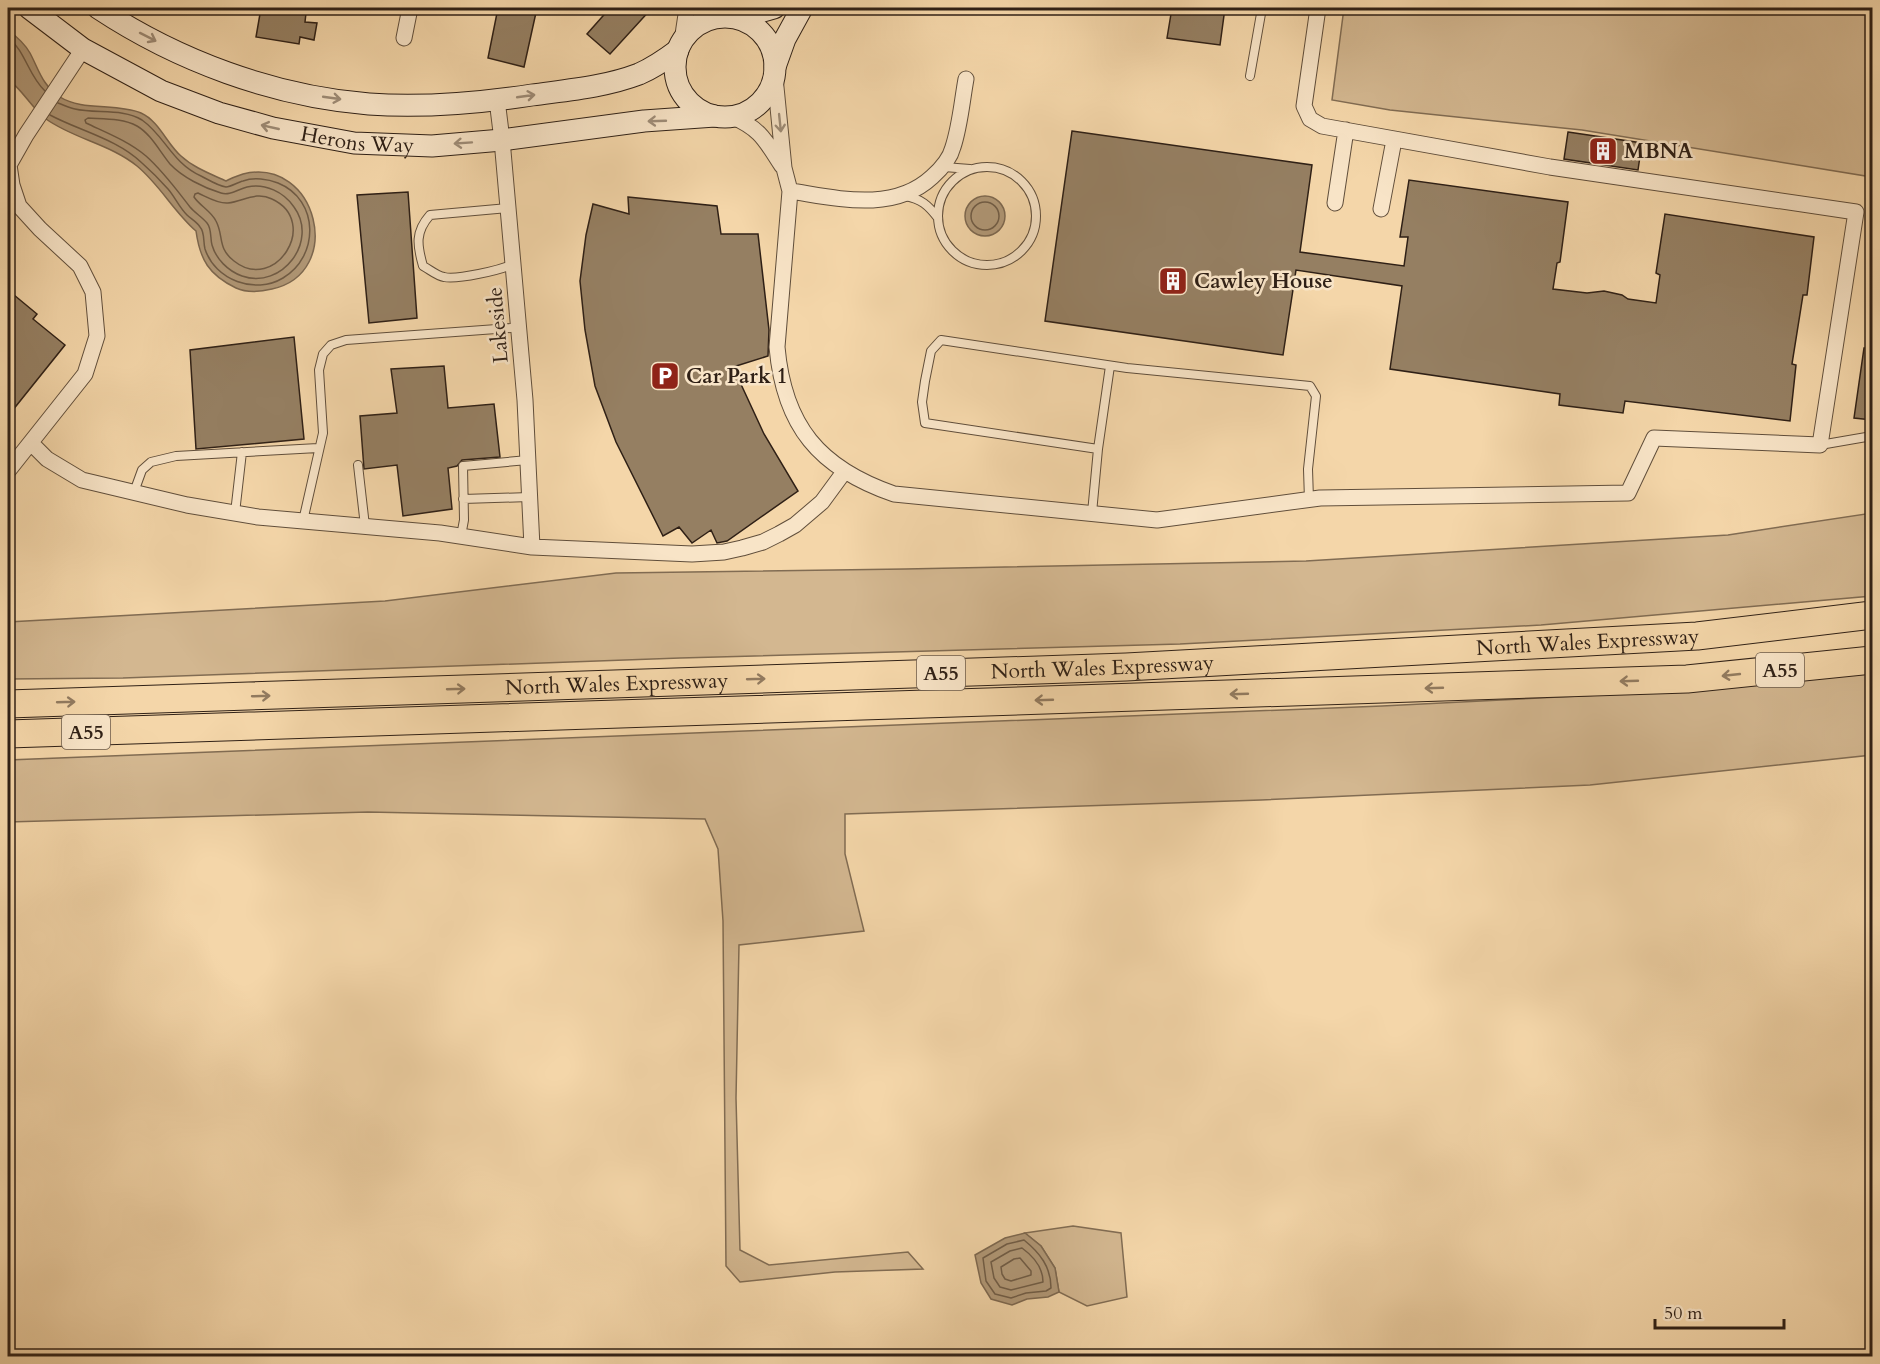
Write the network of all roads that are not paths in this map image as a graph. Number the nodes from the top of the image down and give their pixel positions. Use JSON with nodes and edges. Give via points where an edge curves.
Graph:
{"nodes":[{"id":1,"x":29,"y":8,"type":"edge"},
{"id":2,"x":98,"y":8,"type":"edge"},
{"id":3,"x":410,"y":8,"type":"edge"},
{"id":4,"x":687,"y":8,"type":"edge"},
{"id":5,"x":774,"y":8,"type":"edge"},
{"id":6,"x":802,"y":8,"type":"edge"},
{"id":7,"x":1262,"y":8,"type":"edge"},
{"id":8,"x":1318,"y":8,"type":"edge"},
{"id":9,"x":731,"y":14,"type":"edge"},
{"id":10,"x":404,"y":38,"type":"dead end"},
{"id":11,"x":680,"y":46,"type":"junction"},
{"id":12,"x":83,"y":49,"type":"junction"},
{"id":13,"x":775,"y":72,"type":"junction"},
{"id":14,"x":1250,"y":76,"type":"dead end"},
{"id":15,"x":966,"y":79,"type":"dead end"},
{"id":16,"x":496,"y":100,"type":"junction"},
{"id":17,"x":723,"y":116,"type":"junction"},
{"id":18,"x":1346,"y":130,"type":"junction"},
{"id":19,"x":502,"y":140,"type":"junction"},
{"id":20,"x":1394,"y":140,"type":"junction"},
{"id":21,"x":943,"y":167,"type":"junction"},
{"id":22,"x":784,"y":168,"type":"junction"},
{"id":23,"x":972,"y":170,"type":"junction"},
{"id":24,"x":790,"y":191,"type":"junction"},
{"id":25,"x":904,"y":195,"type":"junction"},
{"id":26,"x":1335,"y":203,"type":"dead end"},
{"id":27,"x":508,"y":208,"type":"junction"},
{"id":28,"x":1381,"y":209,"type":"dead end"},
{"id":29,"x":938,"y":218,"type":"junction"},
{"id":30,"x":513,"y":264,"type":"junction"},
{"id":31,"x":519,"y":326,"type":"junction"},
{"id":32,"x":1110,"y":366,"type":"junction"},
{"id":33,"x":1872,"y":436,"type":"edge"},
{"id":34,"x":31,"y":443,"type":"junction"},
{"id":35,"x":1820,"y":445,"type":"junction"},
{"id":36,"x":318,"y":448,"type":"junction"},
{"id":37,"x":1098,"y":449,"type":"junction"},
{"id":38,"x":242,"y":453,"type":"junction"},
{"id":39,"x":528,"y":460,"type":"junction"},
{"id":40,"x":358,"y":465,"type":"dead end"},
{"id":41,"x":8,"y":471,"type":"edge"},
{"id":42,"x":844,"y":472,"type":"junction"},
{"id":43,"x":134,"y":492,"type":"junction"},
{"id":44,"x":530,"y":496,"type":"junction"},
{"id":45,"x":463,"y":499,"type":"junction"},
{"id":46,"x":1309,"y":500,"type":"junction"},
{"id":47,"x":235,"y":513,"type":"junction"},
{"id":48,"x":1092,"y":513,"type":"junction"},
{"id":49,"x":303,"y":521,"type":"junction"},
{"id":50,"x":365,"y":526,"type":"junction"},
{"id":51,"x":461,"y":536,"type":"junction"},
{"id":52,"x":532,"y":547,"type":"junction"},
{"id":53,"x":1872,"y":615,"type":"edge"},
{"id":54,"x":1872,"y":660,"type":"edge"},
{"id":55,"x":8,"y":704,"type":"edge"},
{"id":56,"x":164,"y":729,"type":"junction"},
{"id":57,"x":8,"y":735,"type":"edge"},
{"id":58,"x":8,"y":739,"type":"edge"}],
"edges":[{"from":1,"to":12,"type":"street","name":"Herons Way"},
{"from":2,"to":16,"type":"street","name":"Herons Way","one_way":true,"via":[[175,50],[237,77],[308,95],[379,104]]},
{"from":3,"to":10,"type":"street"},
{"from":4,"to":11,"type":"street"},
{"from":5,"to":9,"type":"street"},
{"from":6,"to":13,"type":"street","via":[[785,39]]},
{"from":7,"to":14,"type":"lane"},
{"from":8,"to":18,"type":"street","via":[[1304,106],[1310,119],[1322,126]]},
{"from":9,"to":11,"type":"street","via":[[694,27]]},
{"from":9,"to":13,"type":"street","via":[[764,35],[773,51]]},
{"from":16,"to":11,"type":"street","name":"Herons Way","one_way":true,"via":[[594,87],[639,74]]},
{"from":11,"to":17,"type":"street","via":[[676,77],[684,95],[695,107]]},
{"from":19,"to":12,"type":"street","name":"Herons Way","one_way":true,"via":[[432,146],[354,143],[273,128],[161,91]]},
{"from":12,"to":34,"type":"street","via":[[9,165],[20,206],[80,266],[93,292],[97,336],[85,374]]},
{"from":13,"to":17,"type":"street","via":[[762,101],[747,112]]},
{"from":13,"to":22,"type":"street","one_way":true},
{"from":15,"to":21,"type":"street","via":[[953,149]]},
{"from":16,"to":19,"type":"street","name":"Lakeside"},
{"from":17,"to":19,"type":"street","name":"Herons Way","one_way":true,"via":[[644,121]]},
{"from":17,"to":22,"type":"street","via":[[748,123],[760,132]]},
{"from":18,"to":20,"type":"street"},
{"from":18,"to":26,"type":"street"},
{"from":19,"to":27,"type":"street","name":"Lakeside"},
{"from":20,"to":28,"type":"street"},
{"from":20,"to":35,"type":"street","via":[[1856,212]]},
{"from":21,"to":23,"type":"lane"},
{"from":21,"to":25,"type":"street"},
{"from":22,"to":24,"type":"street"},
{"from":23,"to":29,"type":"lane","via":[[946,188]]},
{"from":23,"to":29,"type":"lane","via":[[1002,169],[1026,187],[1036,216],[1027,244],[1003,262],[973,263],[948,246],[940,233]]},
{"from":24,"to":25,"type":"street","via":[[882,201]]},
{"from":24,"to":42,"type":"street","via":[[777,347],[779,372],[787,402],[802,431]]},
{"from":25,"to":29,"type":"lane","via":[[928,205]]},
{"from":27,"to":30,"type":"street","name":"Lakeside"},
{"from":27,"to":30,"type":"lane","via":[[430,215],[420,228],[418,249],[423,266],[444,277],[475,275]]},
{"from":30,"to":31,"type":"street","name":"Lakeside"},
{"from":31,"to":36,"type":"lane","via":[[346,340],[331,345],[323,354],[319,370],[323,432]]},
{"from":31,"to":39,"type":"street","name":"Lakeside"},
{"from":32,"to":37,"type":"lane"},
{"from":32,"to":37,"type":"lane","via":[[941,340],[932,351],[922,402],[925,423]]},
{"from":32,"to":46,"type":"lane","via":[[1310,386],[1316,396],[1308,469]]},
{"from":33,"to":35,"type":"lane"},
{"from":34,"to":41,"type":"street"},
{"from":34,"to":43,"type":"street","via":[[47,459],[82,480]]},
{"from":35,"to":46,"type":"street","via":[[1654,438],[1628,493]]},
{"from":36,"to":38,"type":"lane"},
{"from":36,"to":49,"type":"lane"},
{"from":37,"to":48,"type":"lane"},
{"from":38,"to":43,"type":"lane","via":[[176,456],[151,462],[142,470]]},
{"from":38,"to":47,"type":"lane"},
{"from":39,"to":44,"type":"street","name":"Lakeside"},
{"from":39,"to":45,"type":"lane","via":[[463,466]]},
{"from":40,"to":50,"type":"lane"},
{"from":42,"to":48,"type":"street","via":[[894,494]]},
{"from":42,"to":52,"type":"street","via":[[822,502],[801,520],[764,542],[742,548],[692,555]]},
{"from":43,"to":47,"type":"street"},
{"from":44,"to":45,"type":"lane"},
{"from":44,"to":52,"type":"street","name":"Lakeside"},
{"from":45,"to":51,"type":"lane"},
{"from":46,"to":48,"type":"street","via":[[1157,519]]},
{"from":47,"to":49,"type":"street"},
{"from":49,"to":50,"type":"street"},
{"from":50,"to":51,"type":"street"},
{"from":51,"to":52,"type":"street"},
{"from":55,"to":53,"type":"highway","name":"North Wales Expressway","number":"A55","one_way":true,"via":[[1126,667],[1697,636]]},
{"from":54,"to":56,"type":"highway","name":"North Wales Expressway","number":"A55","one_way":true,"via":[[1687,679]]},
{"from":56,"to":57,"type":"highway","name":"North Wales Expressway","number":"A55"},
{"from":56,"to":58,"type":"highway"}]}
